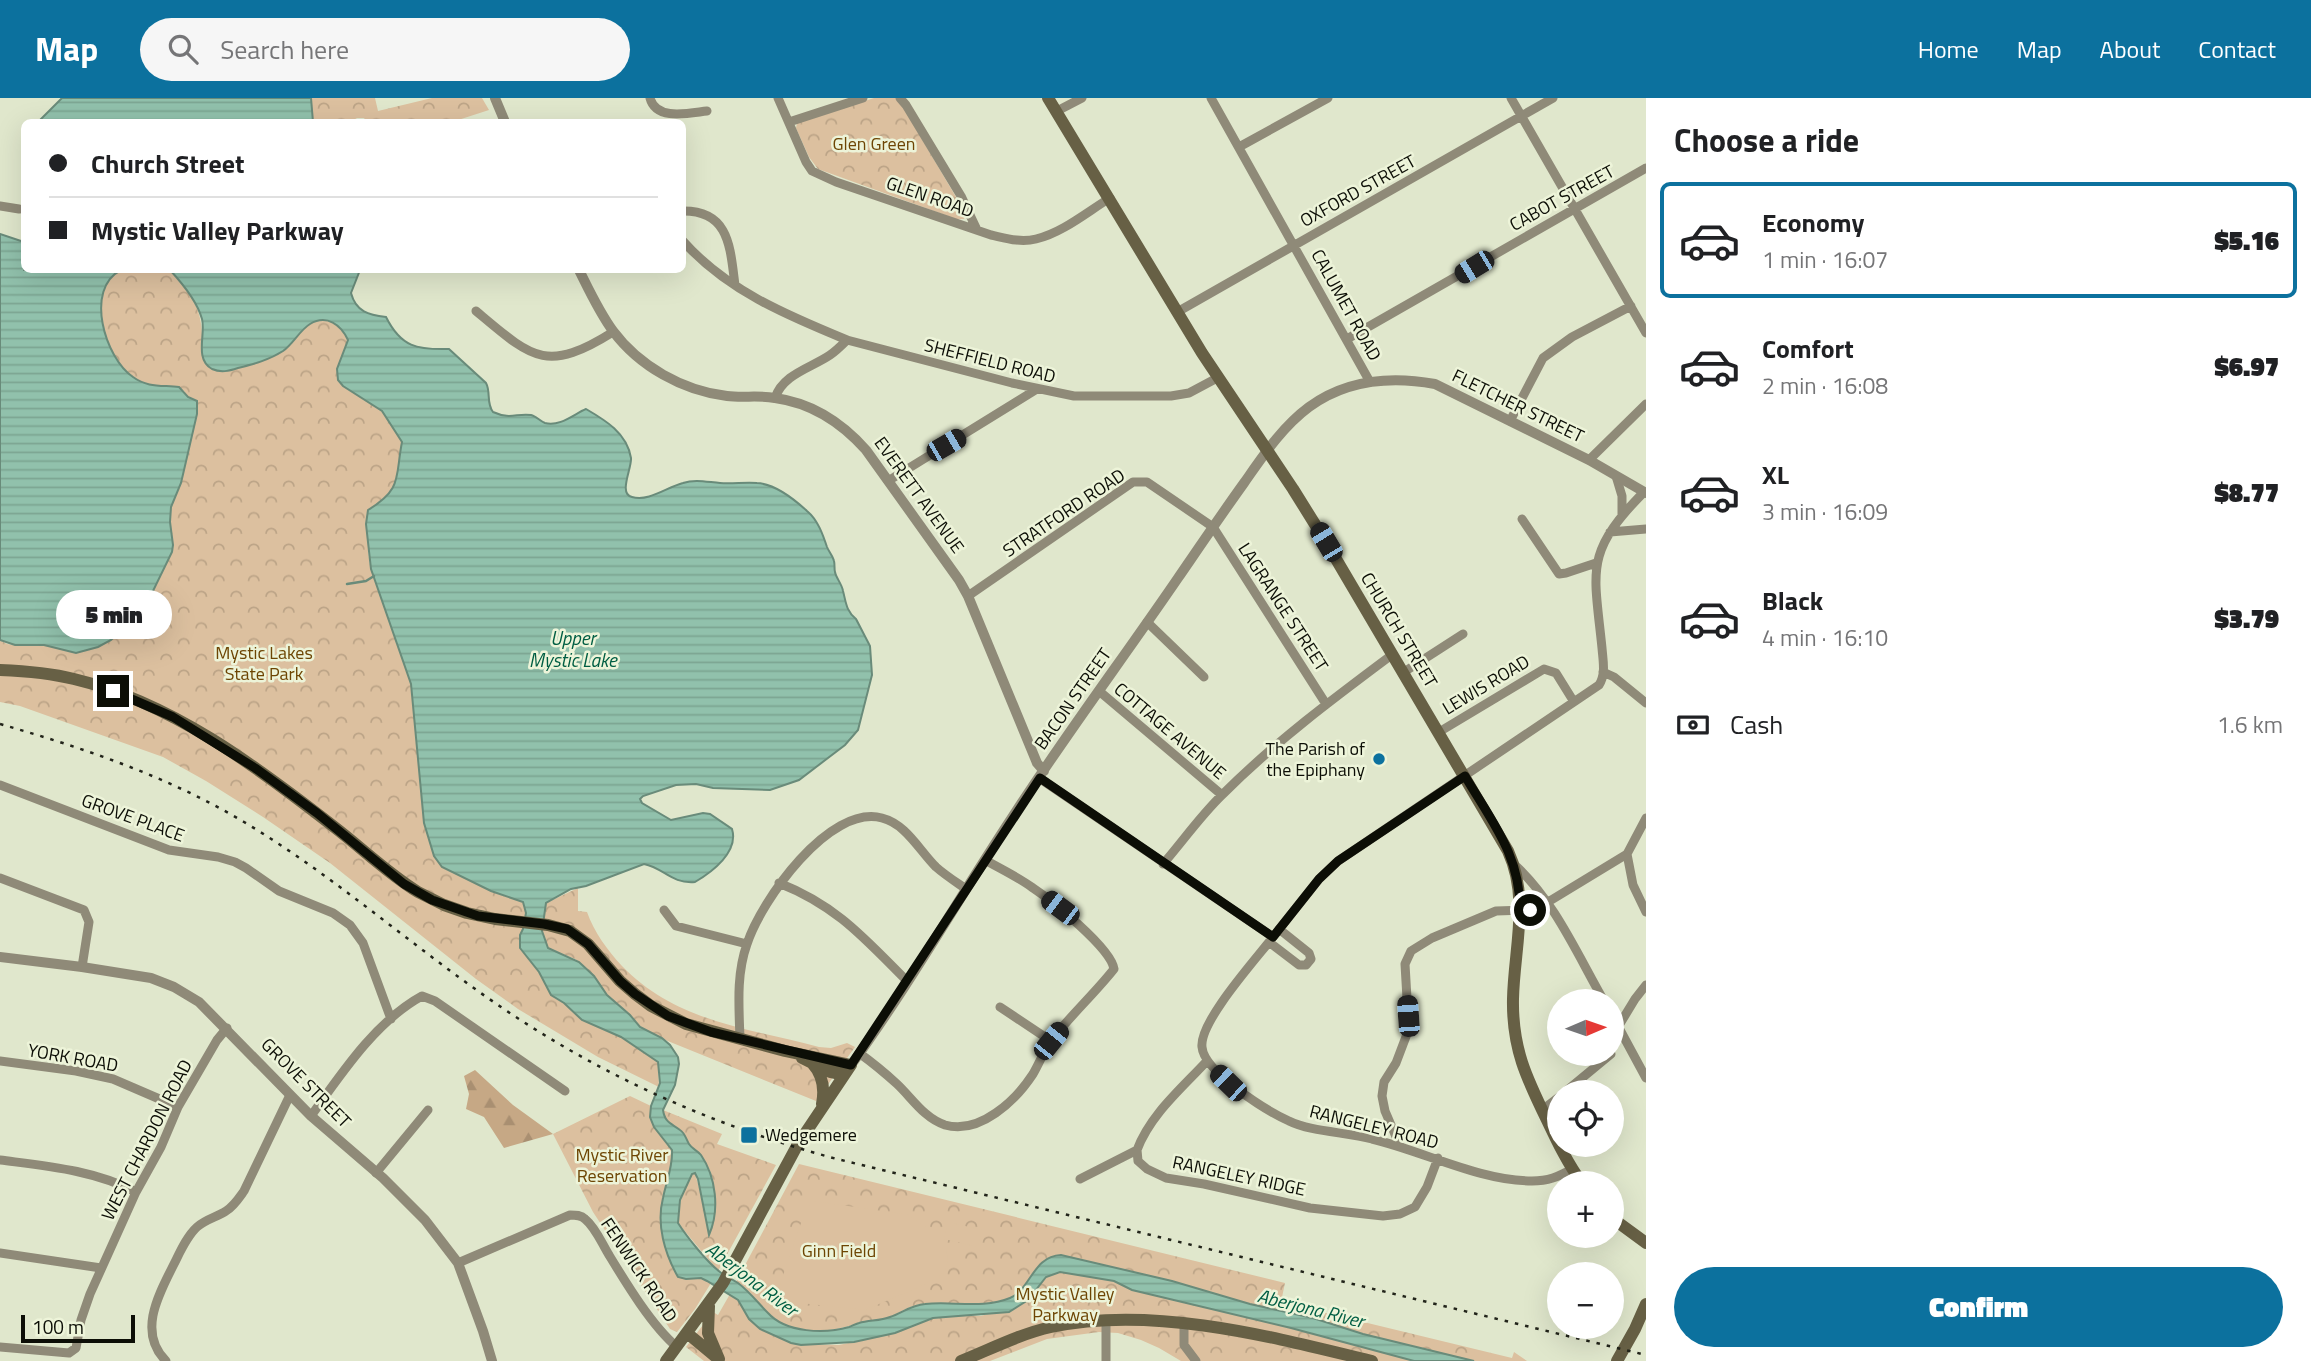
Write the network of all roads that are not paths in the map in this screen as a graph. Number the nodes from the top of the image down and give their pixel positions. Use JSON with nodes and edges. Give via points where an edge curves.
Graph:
{"nodes":[{"id":1,"x":495,"y":98,"type":"edge"},
{"id":2,"x":650,"y":98,"type":"edge"},
{"id":3,"x":778,"y":98,"type":"edge"},
{"id":4,"x":863,"y":98,"type":"edge"},
{"id":5,"x":900,"y":98,"type":"edge"},
{"id":6,"x":1048,"y":98,"type":"edge"},
{"id":7,"x":1082,"y":98,"type":"edge"},
{"id":8,"x":1211,"y":98,"type":"edge"},
{"id":9,"x":1328,"y":98,"type":"edge"},
{"id":10,"x":1511,"y":98,"type":"edge"},
{"id":11,"x":1553,"y":98,"type":"edge"},
{"id":12,"x":707,"y":111,"type":"dead end"},
{"id":13,"x":1057,"y":111,"type":"junction"},
{"id":14,"x":1522,"y":116,"type":"junction"},
{"id":15,"x":504,"y":119,"type":"edge"},
{"id":16,"x":789,"y":122,"type":"junction"},
{"id":17,"x":1239,"y":147,"type":"junction"},
{"id":18,"x":1646,"y":169,"type":"edge"},
{"id":19,"x":1110,"y":198,"type":"junction"},
{"id":20,"x":0,"y":206,"type":"edge"},
{"id":21,"x":19,"y":209,"type":"dead end"},
{"id":22,"x":1575,"y":209,"type":"junction"},
{"id":23,"x":686,"y":212,"type":"edge"},
{"id":24,"x":977,"y":230,"type":"junction"},
{"id":25,"x":686,"y":244,"type":"edge"},
{"id":26,"x":1294,"y":245,"type":"junction"},
{"id":27,"x":581,"y":273,"type":"edge"},
{"id":28,"x":735,"y":285,"type":"junction"},
{"id":29,"x":1631,"y":306,"type":"junction"},
{"id":30,"x":476,"y":311,"type":"dead end"},
{"id":31,"x":1179,"y":311,"type":"junction"},
{"id":32,"x":613,"y":332,"type":"junction"},
{"id":33,"x":1646,"y":333,"type":"edge"},
{"id":34,"x":1347,"y":339,"type":"junction"},
{"id":35,"x":847,"y":340,"type":"junction"},
{"id":36,"x":1219,"y":377,"type":"junction"},
{"id":37,"x":1370,"y":382,"type":"junction"},
{"id":38,"x":1037,"y":389,"type":"junction"},
{"id":39,"x":775,"y":398,"type":"junction"},
{"id":40,"x":1646,"y":404,"type":"edge"},
{"id":41,"x":1510,"y":421,"type":"junction"},
{"id":42,"x":1267,"y":451,"type":"junction"},
{"id":43,"x":1589,"y":460,"type":"junction"},
{"id":44,"x":1616,"y":476,"type":"junction"},
{"id":45,"x":888,"y":481,"type":"junction"},
{"id":46,"x":1645,"y":492,"type":"edge"},
{"id":47,"x":1622,"y":515,"type":"junction"},
{"id":48,"x":1522,"y":519,"type":"dead end"},
{"id":49,"x":1213,"y":527,"type":"junction"},
{"id":50,"x":1646,"y":529,"type":"edge"},
{"id":51,"x":1610,"y":532,"type":"junction"},
{"id":52,"x":1596,"y":562,"type":"junction"},
{"id":53,"x":968,"y":596,"type":"junction"},
{"id":54,"x":1147,"y":622,"type":"junction"},
{"id":55,"x":1463,"y":634,"type":"dead end"},
{"id":56,"x":1393,"y":654,"type":"junction"},
{"id":57,"x":0,"y":670,"type":"edge"},
{"id":58,"x":1404,"y":672,"type":"junction"},
{"id":59,"x":1603,"y":672,"type":"junction"},
{"id":60,"x":1204,"y":677,"type":"dead end"},
{"id":61,"x":1099,"y":691,"type":"junction"},
{"id":62,"x":1574,"y":702,"type":"junction"},
{"id":63,"x":1646,"y":703,"type":"edge"},
{"id":64,"x":1326,"y":704,"type":"junction"},
{"id":65,"x":1439,"y":732,"type":"junction"},
{"id":66,"x":1042,"y":774,"type":"junction"},
{"id":67,"x":1465,"y":776,"type":"junction"},
{"id":68,"x":0,"y":785,"type":"edge"},
{"id":69,"x":1222,"y":795,"type":"junction"},
{"id":70,"x":1646,"y":818,"type":"edge"},
{"id":71,"x":1627,"y":854,"type":"junction"},
{"id":72,"x":985,"y":860,"type":"junction"},
{"id":73,"x":1163,"y":863,"type":"junction"},
{"id":74,"x":1515,"y":865,"type":"junction"},
{"id":75,"x":0,"y":878,"type":"edge"},
{"id":76,"x":779,"y":883,"type":"junction"},
{"id":77,"x":966,"y":889,"type":"junction"},
{"id":78,"x":1548,"y":902,"type":"junction"},
{"id":79,"x":664,"y":910,"type":"dead end"},
{"id":80,"x":1520,"y":912,"type":"junction"},
{"id":81,"x":1646,"y":912,"type":"edge"},
{"id":82,"x":1274,"y":936,"type":"junction"},
{"id":83,"x":747,"y":944,"type":"junction"},
{"id":84,"x":0,"y":957,"type":"edge"},
{"id":85,"x":82,"y":967,"type":"junction"},
{"id":86,"x":907,"y":981,"type":"junction"},
{"id":87,"x":1646,"y":985,"type":"edge"},
{"id":88,"x":1597,"y":989,"type":"edge"},
{"id":89,"x":1000,"y":1007,"type":"dead end"},
{"id":90,"x":1624,"y":1017,"type":"edge"},
{"id":91,"x":391,"y":1019,"type":"junction"},
{"id":92,"x":227,"y":1028,"type":"junction"},
{"id":93,"x":740,"y":1039,"type":"junction"},
{"id":94,"x":1051,"y":1041,"type":"junction"},
{"id":95,"x":1625,"y":1042,"type":"edge"},
{"id":96,"x":785,"y":1051,"type":"junction"},
{"id":97,"x":859,"y":1054,"type":"junction"},
{"id":98,"x":0,"y":1061,"type":"edge"},
{"id":99,"x":1206,"y":1062,"type":"junction"},
{"id":100,"x":811,"y":1063,"type":"junction"},
{"id":101,"x":1596,"y":1066,"type":"edge"},
{"id":102,"x":848,"y":1070,"type":"junction"},
{"id":103,"x":1646,"y":1078,"type":"edge"},
{"id":104,"x":1579,"y":1080,"type":"edge"},
{"id":105,"x":565,"y":1091,"type":"dead end"},
{"id":106,"x":290,"y":1095,"type":"junction"},
{"id":107,"x":178,"y":1107,"type":"junction"},
{"id":108,"x":821,"y":1107,"type":"junction"},
{"id":109,"x":1547,"y":1107,"type":"edge"},
{"id":110,"x":428,"y":1110,"type":"dead end"},
{"id":111,"x":1542,"y":1111,"type":"junction"},
{"id":112,"x":311,"y":1116,"type":"junction"},
{"id":113,"x":1400,"y":1146,"type":"junction"},
{"id":114,"x":1137,"y":1150,"type":"junction"},
{"id":115,"x":1438,"y":1158,"type":"junction"},
{"id":116,"x":0,"y":1160,"type":"edge"},
{"id":117,"x":1572,"y":1169,"type":"joint"},
{"id":118,"x":376,"y":1173,"type":"junction"},
{"id":119,"x":1080,"y":1179,"type":"dead end"},
{"id":120,"x":136,"y":1192,"type":"junction"},
{"id":121,"x":1624,"y":1227,"type":"edge"},
{"id":122,"x":1646,"y":1243,"type":"edge"},
{"id":123,"x":0,"y":1253,"type":"edge"},
{"id":124,"x":458,"y":1263,"type":"junction"},
{"id":125,"x":100,"y":1268,"type":"junction"},
{"id":126,"x":713,"y":1298,"type":"junction"},
{"id":127,"x":1646,"y":1304,"type":"edge"},
{"id":128,"x":1106,"y":1321,"type":"junction"},
{"id":129,"x":1184,"y":1325,"type":"junction"},
{"id":130,"x":687,"y":1333,"type":"junction"},
{"id":131,"x":677,"y":1347,"type":"junction"},
{"id":132,"x":0,"y":1348,"type":"edge"},
{"id":133,"x":721,"y":1360,"type":"edge"},
{"id":134,"x":166,"y":1361,"type":"edge"},
{"id":135,"x":492,"y":1361,"type":"edge"},
{"id":136,"x":666,"y":1361,"type":"edge"},
{"id":137,"x":961,"y":1361,"type":"edge"},
{"id":138,"x":1106,"y":1361,"type":"edge"},
{"id":139,"x":1196,"y":1361,"type":"edge"},
{"id":140,"x":1372,"y":1361,"type":"edge"},
{"id":141,"x":1617,"y":1361,"type":"edge"}],
"edges":[{"from":1,"to":15,"type":"street"},
{"from":2,"to":12,"type":"street","via":[[654,108],[663,113]]},
{"from":3,"to":16,"type":"street","name":"GLEN ROAD"},
{"from":4,"to":16,"type":"street"},
{"from":5,"to":24,"type":"street"},
{"from":6,"to":13,"type":"main road","name":"CHURCH STREET"},
{"from":7,"to":13,"type":"street"},
{"from":8,"to":17,"type":"street","name":"CALUMET ROAD"},
{"from":9,"to":17,"type":"street"},
{"from":10,"to":14,"type":"street"},
{"from":11,"to":14,"type":"street","name":"OXFORD STREET"},
{"from":13,"to":19,"type":"main road","name":"CHURCH STREET"},
{"from":14,"to":22,"type":"street"},
{"from":14,"to":26,"type":"street","name":"OXFORD STREET"},
{"from":16,"to":24,"type":"street","name":"GLEN ROAD","via":[[812,171]]},
{"from":17,"to":26,"type":"street","name":"CALUMET ROAD"},
{"from":18,"to":22,"type":"street","name":"CABOT STREET"},
{"from":19,"to":24,"type":"street","name":"GLEN ROAD","via":[[1059,230],[1035,239],[1014,240]]},
{"from":19,"to":31,"type":"main road","name":"CHURCH STREET"},
{"from":20,"to":21,"type":"street"},
{"from":22,"to":29,"type":"street"},
{"from":22,"to":34,"type":"street","name":"CABOT STREET"},
{"from":23,"to":28,"type":"street","via":[[718,221],[728,238]]},
{"from":25,"to":28,"type":"street","name":"SHEFFIELD ROAD","via":[[715,273]]},
{"from":26,"to":31,"type":"street","name":"OXFORD STREET"},
{"from":26,"to":34,"type":"street","name":"CALUMET ROAD"},
{"from":27,"to":32,"type":"street","name":"EVERETT AVENUE"},
{"from":28,"to":35,"type":"street","name":"SHEFFIELD ROAD","via":[[779,311]]},
{"from":29,"to":33,"type":"street"},
{"from":29,"to":41,"type":"street","via":[[1572,337],[1544,358]]},
{"from":30,"to":32,"type":"street","via":[[512,341],[545,356],[574,354]]},
{"from":31,"to":36,"type":"main road","name":"CHURCH STREET"},
{"from":32,"to":39,"type":"street","name":"EVERETT AVENUE","via":[[673,381],[726,396]]},
{"from":34,"to":37,"type":"street","name":"CALUMET ROAD"},
{"from":35,"to":38,"type":"street","name":"SHEFFIELD ROAD"},
{"from":35,"to":39,"type":"street","via":[[831,355],[779,385]]},
{"from":36,"to":38,"type":"street","name":"SHEFFIELD ROAD","via":[[1171,397],[1074,396]]},
{"from":36,"to":42,"type":"main road","name":"CHURCH STREET"},
{"from":37,"to":41,"type":"street","name":"FLETCHER STREET","via":[[1434,384]]},
{"from":37,"to":42,"type":"street","name":"FLETCHER STREET","via":[[1329,395],[1309,407]]},
{"from":38,"to":45,"type":"street"},
{"from":39,"to":45,"type":"street","name":"EVERETT AVENUE","via":[[832,419],[866,450]]},
{"from":40,"to":43,"type":"street"},
{"from":41,"to":43,"type":"street","name":"FLETCHER STREET"},
{"from":42,"to":49,"type":"street","name":"BACON STREET"},
{"from":42,"to":56,"type":"main road","name":"CHURCH STREET"},
{"from":43,"to":44,"type":"street","name":"FLETCHER STREET"},
{"from":44,"to":46,"type":"street","name":"FLETCHER STREET"},
{"from":44,"to":47,"type":"street"},
{"from":45,"to":53,"type":"street","name":"EVERETT AVENUE"},
{"from":46,"to":47,"type":"street"},
{"from":47,"to":51,"type":"street"},
{"from":48,"to":52,"type":"street","via":[[1559,573]]},
{"from":49,"to":53,"type":"street","name":"STRATFORD ROAD","via":[[1147,482],[1133,482]]},
{"from":49,"to":54,"type":"street","name":"BACON STREET"},
{"from":49,"to":64,"type":"street","name":"LAGRANGE STREET"},
{"from":50,"to":51,"type":"street"},
{"from":51,"to":52,"type":"street"},
{"from":52,"to":59,"type":"street"},
{"from":53,"to":66,"type":"street","name":"EVERETT AVENUE"},
{"from":54,"to":60,"type":"street"},
{"from":54,"to":61,"type":"street","name":"BACON STREET"},
{"from":55,"to":58,"type":"street"},
{"from":56,"to":58,"type":"main road","name":"CHURCH STREET"},
{"from":56,"to":64,"type":"street"},
{"from":57,"to":93,"type":"main road","via":[[75,679],[154,708],[255,768],[418,892],[467,914],[567,929],[652,1006],[686,1024]]},
{"from":58,"to":65,"type":"main road","name":"CHURCH STREET"},
{"from":59,"to":62,"type":"street","via":[[1599,685]]},
{"from":59,"to":63,"type":"street"},
{"from":61,"to":66,"type":"street","name":"BACON STREET"},
{"from":61,"to":69,"type":"street","name":"COTTAGE AVENUE"},
{"from":62,"to":65,"type":"street","name":"LEWIS ROAD","via":[[1556,673],[1544,669]]},
{"from":62,"to":67,"type":"street"},
{"from":64,"to":69,"type":"street"},
{"from":65,"to":67,"type":"main road","name":"CHURCH STREET"},
{"from":66,"to":72,"type":"street","name":"BACON STREET"},
{"from":66,"to":73,"type":"street"},
{"from":67,"to":74,"type":"main road","name":"CHURCH STREET"},
{"from":67,"to":82,"type":"street","via":[[1338,861]]},
{"from":68,"to":91,"type":"street","name":"GROVE PLACE","via":[[169,850],[235,862],[279,891],[333,912],[363,943]]},
{"from":69,"to":73,"type":"street"},
{"from":70,"to":71,"type":"street"},
{"from":71,"to":78,"type":"street"},
{"from":71,"to":81,"type":"street","via":[[1633,886]]},
{"from":72,"to":77,"type":"street","name":"BACON STREET"},
{"from":72,"to":94,"type":"street","via":[[1060,908],[1112,962],[1114,969]]},
{"from":73,"to":82,"type":"street"},
{"from":74,"to":78,"type":"street"},
{"from":74,"to":80,"type":"main road","name":"CHURCH STREET"},
{"from":75,"to":85,"type":"street","via":[[84,910],[89,922]]},
{"from":76,"to":77,"type":"street","via":[[840,826],[874,817],[905,831],[937,867]]},
{"from":76,"to":83,"type":"street"},
{"from":76,"to":86,"type":"street","via":[[844,919]]},
{"from":77,"to":86,"type":"street","name":"BACON STREET"},
{"from":78,"to":80,"type":"street"},
{"from":78,"to":88,"type":"street"},
{"from":79,"to":83,"type":"street","via":[[676,926]]},
{"from":80,"to":111,"type":"main road","name":"CHURCH STREET","via":[[1514,1026],[1522,1066]]},
{"from":80,"to":113,"type":"street","via":[[1496,911],[1432,938],[1408,954],[1407,1034],[1382,1096]]},
{"from":82,"to":99,"type":"street","via":[[1202,1034]]},
{"from":83,"to":93,"type":"street","via":[[740,970]]},
{"from":84,"to":85,"type":"street","name":"GROVE STREET"},
{"from":85,"to":92,"type":"street","name":"GROVE STREET","via":[[169,984],[199,1002]]},
{"from":86,"to":97,"type":"street","name":"BACON STREET"},
{"from":87,"to":90,"type":"street"},
{"from":89,"to":94,"type":"street"},
{"from":91,"to":105,"type":"street","via":[[420,997],[428,998]]},
{"from":91,"to":112,"type":"street","via":[[349,1062]]},
{"from":92,"to":106,"type":"street","name":"GROVE STREET"},
{"from":92,"to":107,"type":"street","name":"WEST CHARDON ROAD"},
{"from":93,"to":96,"type":"main road"},
{"from":94,"to":97,"type":"street","via":[[1016,1096],[983,1120],[957,1126],[928,1115]]},
{"from":95,"to":103,"type":"street"},
{"from":96,"to":100,"type":"main road"},
{"from":96,"to":102,"type":"main road"},
{"from":97,"to":102,"type":"street","name":"BACON STREET"},
{"from":98,"to":107,"type":"street","name":"YORK ROAD","via":[[113,1079]]},
{"from":99,"to":113,"type":"street","name":"RANGELEY ROAD","via":[[1228,1083],[1290,1122]]},
{"from":99,"to":114,"type":"street","via":[[1155,1117]]},
{"from":100,"to":102,"type":"main road","via":[[830,1072]]},
{"from":100,"to":108,"type":"main road","via":[[822,1079]]},
{"from":101,"to":104,"type":"street"},
{"from":102,"to":108,"type":"main road","name":"BACON STREET"},
{"from":106,"to":112,"type":"street","name":"GROVE STREET"},
{"from":106,"to":134,"type":"street","via":[[237,1202],[195,1228],[155,1303],[151,1328]]},
{"from":107,"to":120,"type":"street","name":"WEST CHARDON ROAD"},
{"from":108,"to":126,"type":"main road","name":"BACON STREET"},
{"from":109,"to":111,"type":"street"},
{"from":110,"to":118,"type":"street"},
{"from":111,"to":117,"type":"main road","name":"CHURCH STREET"},
{"from":112,"to":118,"type":"street","name":"GROVE STREET"},
{"from":113,"to":115,"type":"street","name":"RANGELEY ROAD"},
{"from":114,"to":115,"type":"street","name":"RANGELEY RIDGE","via":[[1138,1161],[1166,1178],[1310,1208],[1383,1216],[1415,1207]]},
{"from":114,"to":119,"type":"street"},
{"from":115,"to":117,"type":"street","name":"RANGELEY ROAD","via":[[1479,1173],[1532,1181],[1554,1179]]},
{"from":116,"to":120,"type":"street","via":[[88,1173]]},
{"from":118,"to":124,"type":"street","name":"GROVE STREET","via":[[425,1220]]},
{"from":120,"to":125,"type":"street","name":"WEST CHARDON ROAD"},
{"from":121,"to":122,"type":"main road"},
{"from":123,"to":125,"type":"street"},
{"from":124,"to":131,"type":"street","name":"FENWICK ROAD","via":[[578,1215],[592,1227],[664,1335]]},
{"from":124,"to":135,"type":"street","name":"GROVE STREET"},
{"from":125,"to":132,"type":"street","name":"WEST CHARDON ROAD","via":[[76,1348],[69,1353]]},
{"from":126,"to":130,"type":"main road","name":"BACON STREET"},
{"from":126,"to":133,"type":"main road","via":[[708,1334]]},
{"from":127,"to":141,"type":"main road"},
{"from":128,"to":129,"type":"main road"},
{"from":128,"to":137,"type":"main road","via":[[1044,1329]]},
{"from":128,"to":138,"type":"street"},
{"from":129,"to":139,"type":"street","via":[[1184,1345]]},
{"from":129,"to":140,"type":"main road","via":[[1264,1335]]},
{"from":130,"to":131,"type":"main road","name":"BACON STREET"},
{"from":130,"to":133,"type":"main road"},
{"from":131,"to":136,"type":"main road","name":"BACON STREET"}]}
